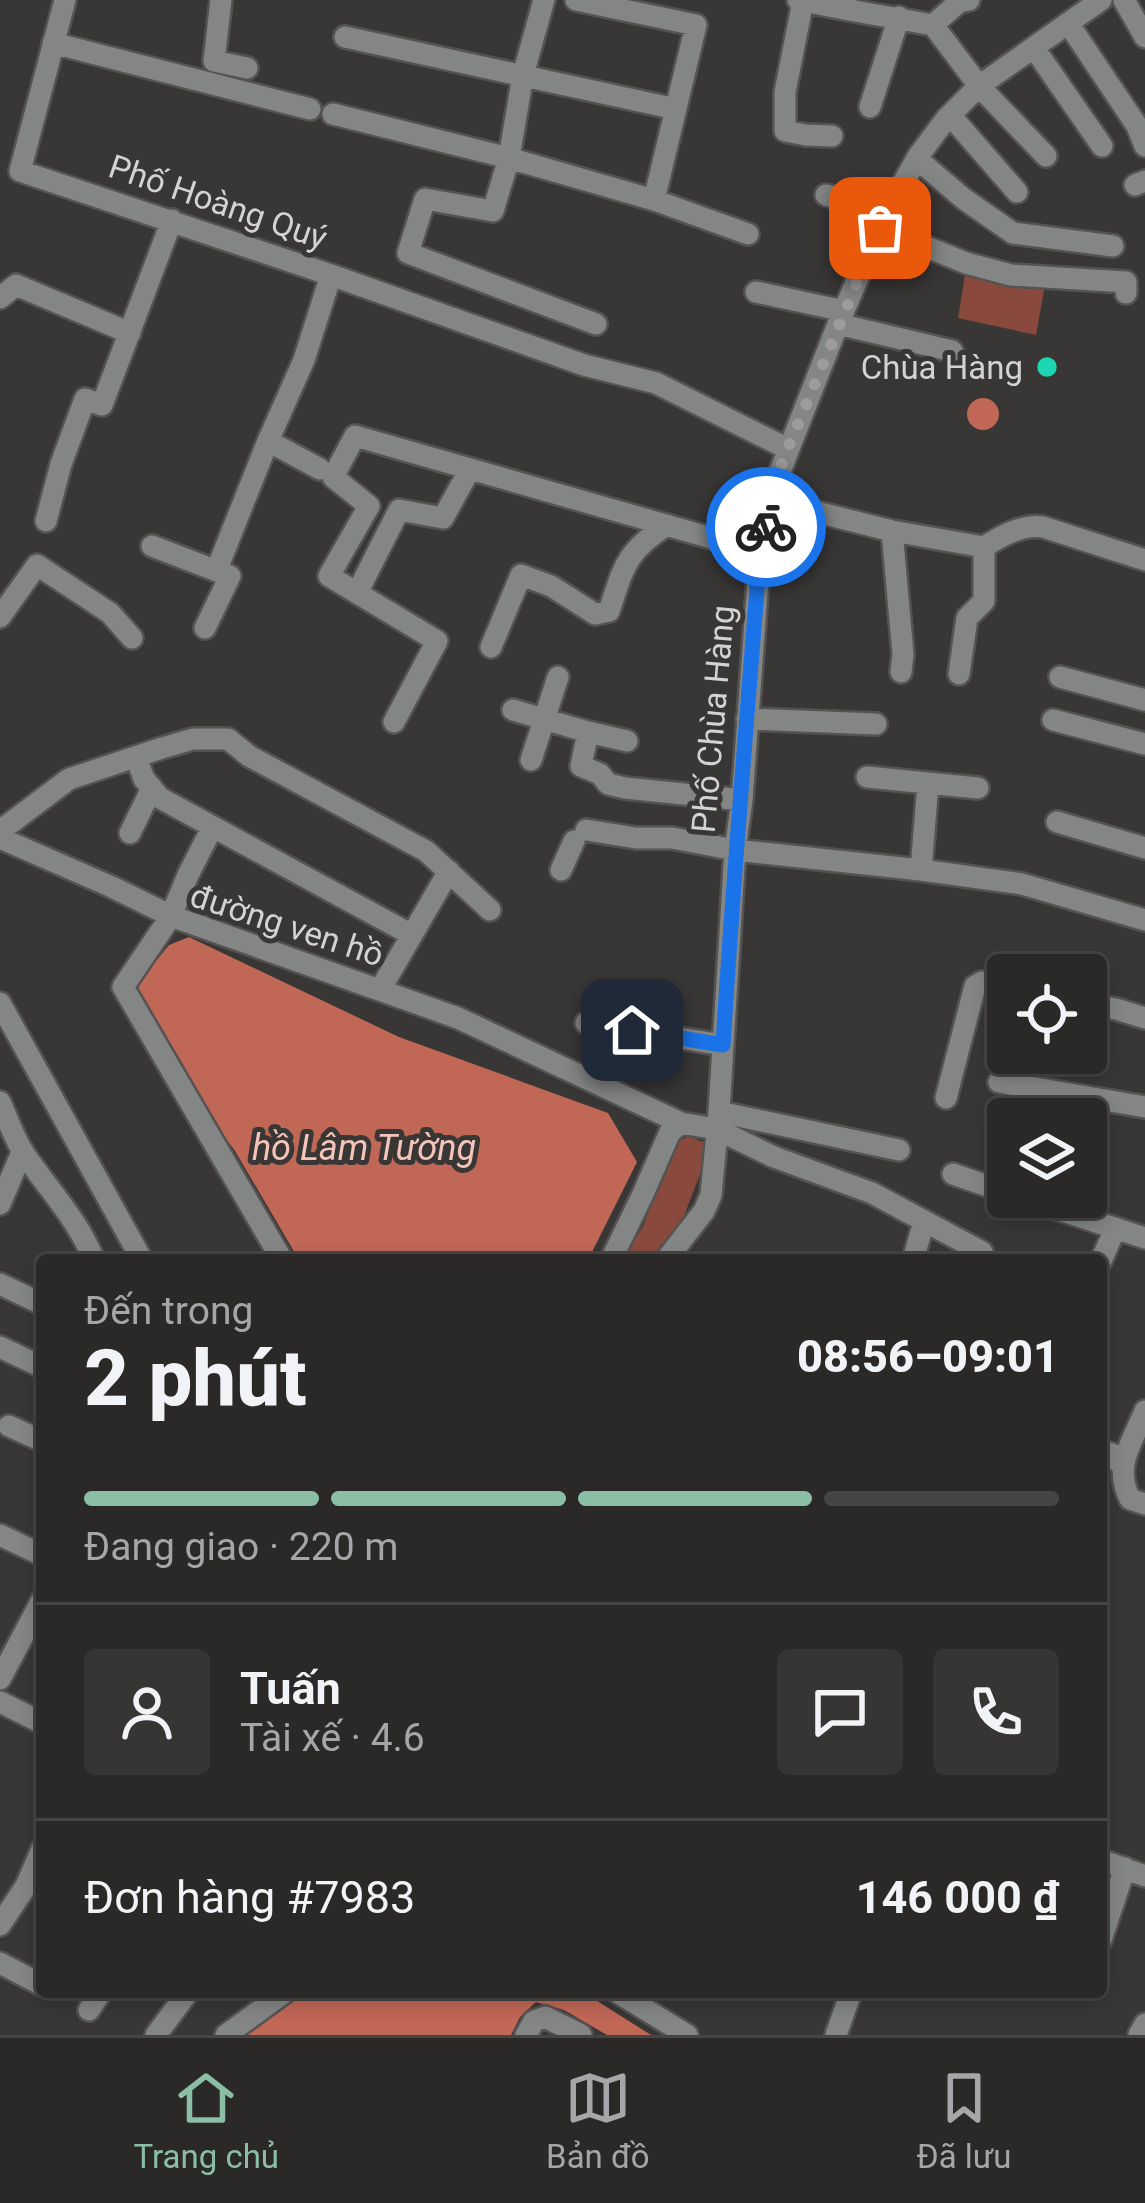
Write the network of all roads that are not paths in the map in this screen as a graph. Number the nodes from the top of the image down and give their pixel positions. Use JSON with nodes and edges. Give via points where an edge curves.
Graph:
{"nodes":[{"id":1,"x":65,"y":0,"type":"edge"},
{"id":2,"x":544,"y":0,"type":"edge"},
{"id":3,"x":576,"y":0,"type":"edge"},
{"id":4,"x":703,"y":0,"type":"edge"},
{"id":5,"x":969,"y":0,"type":"edge"},
{"id":6,"x":1101,"y":0,"type":"edge"},
{"id":7,"x":1124,"y":0,"type":"edge"},
{"id":8,"x":221,"y":1,"type":"edge"},
{"id":9,"x":800,"y":1,"type":"edge"},
{"id":10,"x":847,"y":5,"type":"edge"},
{"id":11,"x":899,"y":17,"type":"junction"},
{"id":12,"x":1068,"y":23,"type":"junction"},
{"id":13,"x":696,"y":25,"type":"junction"},
{"id":14,"x":933,"y":25,"type":"junction"},
{"id":15,"x":345,"y":37,"type":"dead end"},
{"id":16,"x":1145,"y":37,"type":"edge"},
{"id":17,"x":53,"y":43,"type":"junction"},
{"id":18,"x":1034,"y":48,"type":"junction"},
{"id":19,"x":248,"y":68,"type":"dead end"},
{"id":20,"x":524,"y":75,"type":"junction"},
{"id":21,"x":979,"y":86,"type":"junction"},
{"id":22,"x":870,"y":107,"type":"dead end"},
{"id":23,"x":676,"y":109,"type":"junction"},
{"id":24,"x":950,"y":115,"type":"junction"},
{"id":25,"x":832,"y":136,"type":"dead end"},
{"id":26,"x":1102,"y":146,"type":"dead end"},
{"id":27,"x":1145,"y":146,"type":"edge"},
{"id":28,"x":1046,"y":156,"type":"dead end"},
{"id":29,"x":509,"y":158,"type":"junction"},
{"id":30,"x":917,"y":159,"type":"junction"},
{"id":31,"x":1017,"y":192,"type":"dead end"},
{"id":32,"x":826,"y":195,"type":"dead end"},
{"id":33,"x":655,"y":200,"type":"junction"},
{"id":34,"x":172,"y":220,"type":"junction"},
{"id":35,"x":884,"y":220,"type":"junction"},
{"id":36,"x":748,"y":234,"type":"dead end"},
{"id":37,"x":1113,"y":246,"type":"dead end"},
{"id":38,"x":331,"y":275,"type":"junction"},
{"id":39,"x":756,"y":292,"type":"dead end"},
{"id":40,"x":1126,"y":293,"type":"dead end"},
{"id":41,"x":0,"y":298,"type":"edge"},
{"id":42,"x":841,"y":318,"type":"junction"},
{"id":43,"x":596,"y":324,"type":"dead end"},
{"id":44,"x":130,"y":333,"type":"junction"},
{"id":45,"x":952,"y":351,"type":"dead end"},
{"id":46,"x":268,"y":441,"type":"junction"},
{"id":47,"x":788,"y":448,"type":"junction"},
{"id":48,"x":320,"y":469,"type":"dead end"},
{"id":49,"x":470,"y":469,"type":"junction"},
{"id":50,"x":773,"y":501,"type":"junction"},
{"id":51,"x":46,"y":521,"type":"dead end"},
{"id":52,"x":667,"y":526,"type":"junction"},
{"id":53,"x":892,"y":531,"type":"junction"},
{"id":54,"x":152,"y":546,"type":"dead end"},
{"id":55,"x":984,"y":548,"type":"junction"},
{"id":56,"x":760,"y":552,"type":"junction"},
{"id":57,"x":1145,"y":560,"type":"edge"},
{"id":58,"x":217,"y":569,"type":"junction"},
{"id":59,"x":357,"y":593,"type":"junction"},
{"id":60,"x":0,"y":616,"type":"edge"},
{"id":61,"x":206,"y":628,"type":"dead end"},
{"id":62,"x":132,"y":638,"type":"dead end"},
{"id":63,"x":491,"y":647,"type":"dead end"},
{"id":64,"x":901,"y":672,"type":"dead end"},
{"id":65,"x":959,"y":674,"type":"dead end"},
{"id":66,"x":558,"y":677,"type":"dead end"},
{"id":67,"x":1060,"y":677,"type":"dead end"},
{"id":68,"x":1145,"y":700,"type":"edge"},
{"id":69,"x":513,"y":710,"type":"dead end"},
{"id":70,"x":747,"y":719,"type":"junction"},
{"id":71,"x":1053,"y":720,"type":"dead end"},
{"id":72,"x":544,"y":721,"type":"junction"},
{"id":73,"x":394,"y":722,"type":"dead end"},
{"id":74,"x":876,"y":724,"type":"dead end"},
{"id":75,"x":588,"y":731,"type":"junction"},
{"id":76,"x":627,"y":741,"type":"dead end"},
{"id":77,"x":1145,"y":744,"type":"edge"},
{"id":78,"x":136,"y":757,"type":"junction"},
{"id":79,"x":531,"y":760,"type":"dead end"},
{"id":80,"x":867,"y":777,"type":"dead end"},
{"id":81,"x":928,"y":783,"type":"junction"},
{"id":82,"x":152,"y":788,"type":"junction"},
{"id":83,"x":978,"y":788,"type":"dead end"},
{"id":84,"x":742,"y":800,"type":"junction"},
{"id":85,"x":1058,"y":822,"type":"dead end"},
{"id":86,"x":212,"y":828,"type":"junction"},
{"id":87,"x":130,"y":833,"type":"dead end"},
{"id":88,"x":0,"y":835,"type":"edge"},
{"id":89,"x":1145,"y":848,"type":"edge"},
{"id":90,"x":735,"y":850,"type":"junction"},
{"id":91,"x":921,"y":870,"type":"junction"},
{"id":92,"x":561,"y":871,"type":"dead end"},
{"id":93,"x":449,"y":872,"type":"junction"},
{"id":94,"x":490,"y":910,"type":"dead end"},
{"id":95,"x":171,"y":916,"type":"junction"},
{"id":96,"x":1145,"y":920,"type":"edge"},
{"id":97,"x":412,"y":935,"type":"junction"},
{"id":98,"x":987,"y":983,"type":"edge"},
{"id":99,"x":380,"y":989,"type":"junction"},
{"id":100,"x":0,"y":1003,"type":"edge"},
{"id":101,"x":1107,"y":1008,"type":"edge"},
{"id":102,"x":1145,"y":1018,"type":"edge"},
{"id":103,"x":586,"y":1023,"type":"dead end"},
{"id":104,"x":723,"y":1045,"type":"junction"},
{"id":105,"x":998,"y":1082,"type":"dead end"},
{"id":106,"x":946,"y":1098,"type":"dead end"},
{"id":107,"x":0,"y":1102,"type":"edge"},
{"id":108,"x":1145,"y":1107,"type":"edge"},
{"id":109,"x":718,"y":1120,"type":"junction"},
{"id":110,"x":681,"y":1123,"type":"junction"},
{"id":111,"x":899,"y":1150,"type":"dead end"},
{"id":112,"x":22,"y":1152,"type":"junction"},
{"id":113,"x":952,"y":1174,"type":"dead end"},
{"id":114,"x":5,"y":1180,"type":"edge"},
{"id":115,"x":987,"y":1186,"type":"edge"},
{"id":116,"x":0,"y":1204,"type":"edge"},
{"id":117,"x":1083,"y":1218,"type":"edge"},
{"id":118,"x":924,"y":1221,"type":"junction"},
{"id":119,"x":1115,"y":1229,"type":"junction"},
{"id":120,"x":1145,"y":1238,"type":"edge"},
{"id":121,"x":982,"y":1252,"type":"dead end"},
{"id":122,"x":92,"y":1254,"type":"edge"},
{"id":123,"x":139,"y":1254,"type":"edge"},
{"id":124,"x":279,"y":1254,"type":"edge"},
{"id":125,"x":613,"y":1254,"type":"edge"},
{"id":126,"x":674,"y":1254,"type":"edge"},
{"id":127,"x":915,"y":1254,"type":"edge"},
{"id":128,"x":1104,"y":1254,"type":"edge"},
{"id":129,"x":0,"y":1283,"type":"edge"},
{"id":130,"x":36,"y":1301,"type":"edge"},
{"id":131,"x":0,"y":1346,"type":"edge"},
{"id":132,"x":36,"y":1364,"type":"edge"},
{"id":133,"x":1145,"y":1411,"type":"edge"},
{"id":134,"x":10,"y":1426,"type":"dead end"},
{"id":135,"x":36,"y":1438,"type":"edge"},
{"id":136,"x":1107,"y":1453,"type":"edge"},
{"id":137,"x":1122,"y":1466,"type":"junction"},
{"id":138,"x":1145,"y":1504,"type":"edge"},
{"id":139,"x":0,"y":1535,"type":"edge"},
{"id":140,"x":36,"y":1552,"type":"edge"},
{"id":141,"x":36,"y":1611,"type":"edge"},
{"id":142,"x":0,"y":1678,"type":"edge"},
{"id":143,"x":0,"y":1702,"type":"edge"},
{"id":144,"x":36,"y":1720,"type":"edge"},
{"id":145,"x":1135,"y":1872,"type":"edge"},
{"id":146,"x":34,"y":1890,"type":"edge"},
{"id":147,"x":0,"y":1925,"type":"edge"},
{"id":148,"x":1107,"y":1928,"type":"edge"},
{"id":149,"x":0,"y":1964,"type":"edge"},
{"id":150,"x":36,"y":1982,"type":"edge"},
{"id":151,"x":184,"y":1998,"type":"edge"},
{"id":152,"x":277,"y":1998,"type":"edge"},
{"id":153,"x":627,"y":1998,"type":"edge"},
{"id":154,"x":849,"y":1998,"type":"edge"},
{"id":155,"x":1145,"y":2024,"type":"edge"},
{"id":156,"x":156,"y":2035,"type":"edge"},
{"id":157,"x":226,"y":2035,"type":"edge"},
{"id":158,"x":526,"y":2035,"type":"edge"},
{"id":159,"x":581,"y":2035,"type":"edge"},
{"id":160,"x":687,"y":2035,"type":"edge"},
{"id":161,"x":836,"y":2035,"type":"edge"},
{"id":162,"x":1138,"y":2035,"type":"edge"}],
"edges":[{"from":1,"to":17,"type":"street","name":"Phố Hoàng Quý"},
{"from":2,"to":20,"type":"street"},
{"from":3,"to":13,"type":"street"},
{"from":4,"to":13,"type":"street"},
{"from":5,"to":14,"type":"street"},
{"from":6,"to":12,"type":"street","name":"Phố Chùa Hàng"},
{"from":7,"to":16,"type":"street"},
{"from":8,"to":19,"type":"street","via":[[214,61]]},
{"from":9,"to":10,"type":"street"},
{"from":9,"to":25,"type":"street","via":[[785,130]]},
{"from":10,"to":11,"type":"street"},
{"from":11,"to":14,"type":"street"},
{"from":11,"to":22,"type":"street"},
{"from":12,"to":18,"type":"street","name":"Phố Chùa Hàng"},
{"from":12,"to":27,"type":"street"},
{"from":13,"to":23,"type":"street"},
{"from":14,"to":21,"type":"street"},
{"from":15,"to":20,"type":"street"},
{"from":17,"to":29,"type":"street"},
{"from":17,"to":34,"type":"street","name":"Phố Hoàng Quý","via":[[20,171]]},
{"from":18,"to":21,"type":"street","name":"Phố Chùa Hàng"},
{"from":18,"to":26,"type":"street"},
{"from":20,"to":23,"type":"street"},
{"from":20,"to":29,"type":"street"},
{"from":21,"to":24,"type":"street","name":"Phố Chùa Hàng"},
{"from":21,"to":28,"type":"street"},
{"from":23,"to":33,"type":"street"},
{"from":24,"to":30,"type":"street","name":"Phố Chùa Hàng"},
{"from":24,"to":31,"type":"street"},
{"from":29,"to":33,"type":"street"},
{"from":29,"to":43,"type":"street","via":[[493,211],[425,199],[408,253]]},
{"from":30,"to":35,"type":"street","name":"Phố Chùa Hàng"},
{"from":30,"to":37,"type":"street","via":[[1013,233]]},
{"from":32,"to":35,"type":"street"},
{"from":33,"to":36,"type":"street"},
{"from":34,"to":38,"type":"street","name":"Phố Hoàng Quý"},
{"from":34,"to":44,"type":"street"},
{"from":35,"to":40,"type":"street","via":[[966,263],[1011,275],[1126,282]]},
{"from":35,"to":42,"type":"street","name":"Phố Chùa Hàng"},
{"from":38,"to":46,"type":"street","name":"Phố Hoàng Quý"},
{"from":38,"to":47,"type":"street","via":[[656,383]]},
{"from":39,"to":42,"type":"street"},
{"from":41,"to":44,"type":"street","via":[[16,285]]},
{"from":42,"to":45,"type":"street"},
{"from":42,"to":47,"type":"street","name":"Phố Chùa Hàng"},
{"from":44,"to":51,"type":"street","via":[[102,405],[85,399]]},
{"from":46,"to":48,"type":"street"},
{"from":46,"to":58,"type":"street","name":"Phố Hoàng Quý"},
{"from":47,"to":50,"type":"street","name":"Phố Chùa Hàng"},
{"from":49,"to":52,"type":"street"},
{"from":49,"to":59,"type":"street","via":[[443,518],[399,510]]},
{"from":49,"to":59,"type":"street","via":[[355,436],[333,477],[369,506],[329,576]]},
{"from":50,"to":53,"type":"street"},
{"from":50,"to":56,"type":"street","name":"Phố Chùa Hàng"},
{"from":52,"to":56,"type":"street"},
{"from":52,"to":63,"type":"street","via":[[626,560],[609,611],[595,614],[520,575]]},
{"from":53,"to":55,"type":"street"},
{"from":53,"to":64,"type":"street"},
{"from":54,"to":58,"type":"street"},
{"from":55,"to":57,"type":"street","via":[[1030,525]]},
{"from":55,"to":65,"type":"street","via":[[984,601],[967,618]]},
{"from":56,"to":70,"type":"street","name":"Phố Chùa Hàng"},
{"from":58,"to":61,"type":"street","name":"Phố Hoàng Quý","via":[[230,576]]},
{"from":59,"to":73,"type":"street","via":[[436,641]]},
{"from":60,"to":62,"type":"street","via":[[38,565],[110,613]]},
{"from":66,"to":72,"type":"street"},
{"from":67,"to":68,"type":"street"},
{"from":69,"to":72,"type":"street"},
{"from":70,"to":74,"type":"street"},
{"from":70,"to":84,"type":"street","name":"Phố Chùa Hàng"},
{"from":71,"to":77,"type":"street"},
{"from":72,"to":75,"type":"street"},
{"from":72,"to":79,"type":"street"},
{"from":75,"to":76,"type":"street"},
{"from":75,"to":84,"type":"street","via":[[581,766],[608,784]]},
{"from":78,"to":82,"type":"street"},
{"from":78,"to":88,"type":"street","via":[[69,779]]},
{"from":78,"to":93,"type":"street","via":[[193,739],[228,739],[426,850]]},
{"from":80,"to":81,"type":"street"},
{"from":81,"to":83,"type":"street"},
{"from":81,"to":91,"type":"street"},
{"from":82,"to":86,"type":"street"},
{"from":82,"to":87,"type":"street"},
{"from":84,"to":90,"type":"street","name":"Phố Chùa Hàng"},
{"from":85,"to":89,"type":"street"},
{"from":86,"to":95,"type":"street"},
{"from":86,"to":97,"type":"street"},
{"from":88,"to":95,"type":"street"},
{"from":90,"to":91,"type":"street"},
{"from":90,"to":92,"type":"street","via":[[672,838],[580,836]]},
{"from":90,"to":104,"type":"street","name":"Phố Chùa Hàng"},
{"from":91,"to":96,"type":"street","via":[[1022,884]]},
{"from":93,"to":94,"type":"street"},
{"from":93,"to":97,"type":"street"},
{"from":95,"to":99,"type":"street","name":"đường ven hồ"},
{"from":95,"to":124,"type":"street","name":"đường ven hồ","via":[[123,987]]},
{"from":97,"to":99,"type":"street"},
{"from":98,"to":106,"type":"street","via":[[975,986]]},
{"from":99,"to":110,"type":"street","name":"đường ven hồ"},
{"from":100,"to":123,"type":"street"},
{"from":101,"to":102,"type":"street"},
{"from":103,"to":104,"type":"street"},
{"from":104,"to":109,"type":"street","name":"Phố Chùa Hàng"},
{"from":105,"to":108,"type":"street"},
{"from":107,"to":112,"type":"street"},
{"from":109,"to":110,"type":"street"},
{"from":109,"to":111,"type":"street"},
{"from":109,"to":118,"type":"street","via":[[774,1157]]},
{"from":109,"to":126,"type":"street","name":"Phố Chùa Hàng","via":[[711,1195]]},
{"from":110,"to":125,"type":"street"},
{"from":112,"to":114,"type":"street"},
{"from":112,"to":122,"type":"street"},
{"from":113,"to":115,"type":"street"},
{"from":114,"to":116,"type":"street"},
{"from":117,"to":119,"type":"street"},
{"from":118,"to":121,"type":"street"},
{"from":118,"to":127,"type":"street"},
{"from":119,"to":120,"type":"street"},
{"from":119,"to":128,"type":"street"},
{"from":129,"to":130,"type":"street"},
{"from":131,"to":132,"type":"street"},
{"from":133,"to":137,"type":"street"},
{"from":134,"to":135,"type":"street"},
{"from":136,"to":137,"type":"street"},
{"from":137,"to":138,"type":"street","via":[[1130,1499]]},
{"from":139,"to":140,"type":"street"},
{"from":141,"to":142,"type":"street"},
{"from":143,"to":144,"type":"street"},
{"from":145,"to":148,"type":"street"},
{"from":146,"to":147,"type":"street"},
{"from":149,"to":150,"type":"street"},
{"from":151,"to":156,"type":"street"},
{"from":152,"to":157,"type":"street"},
{"from":153,"to":160,"type":"street"},
{"from":154,"to":161,"type":"street"},
{"from":155,"to":162,"type":"street"},
{"from":158,"to":159,"type":"street","via":[[545,2017]]}]}
